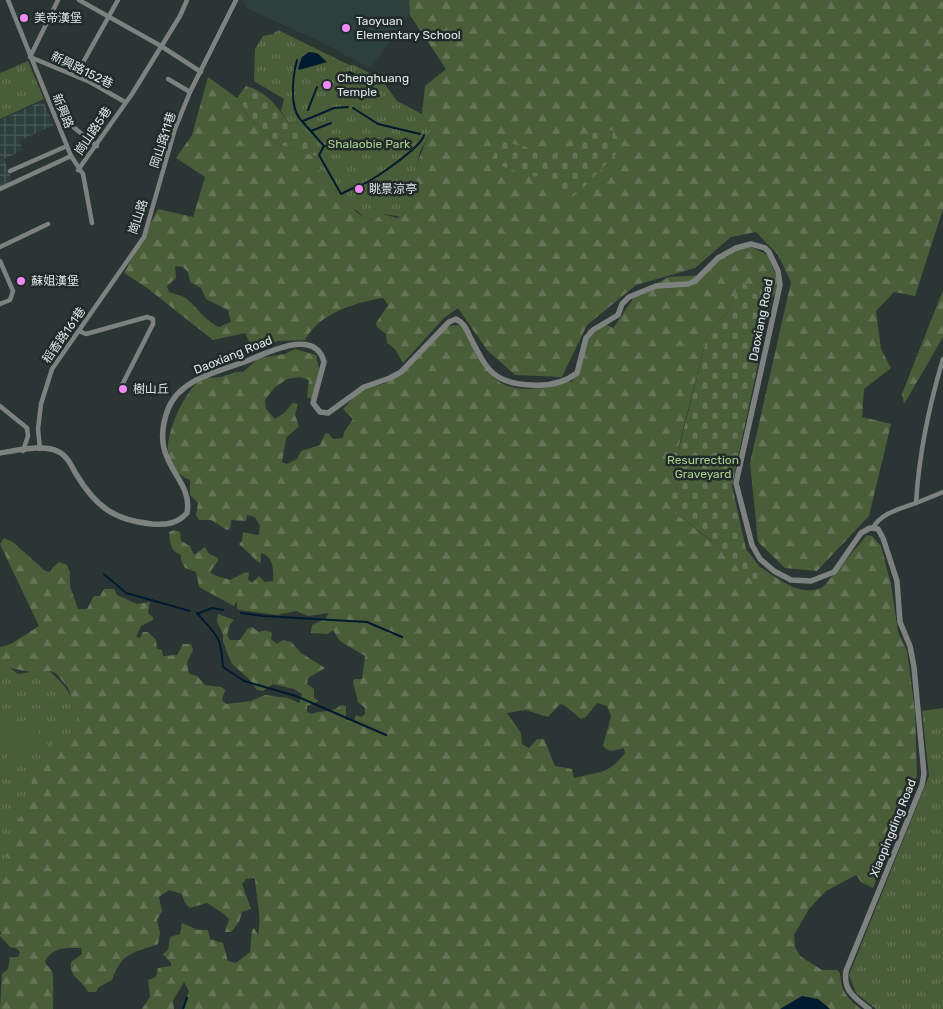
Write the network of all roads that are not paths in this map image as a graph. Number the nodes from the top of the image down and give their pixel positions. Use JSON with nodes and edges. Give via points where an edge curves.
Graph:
{"nodes":[{"id":1,"x":8,"y":0,"type":"edge"},
{"id":2,"x":58,"y":0,"type":"edge"},
{"id":3,"x":78,"y":0,"type":"edge"},
{"id":4,"x":118,"y":0,"type":"edge"},
{"id":5,"x":187,"y":0,"type":"edge"},
{"id":6,"x":236,"y":0,"type":"edge"},
{"id":7,"x":109,"y":17,"type":"junction"},
{"id":8,"x":161,"y":46,"type":"junction"},
{"id":9,"x":30,"y":57,"type":"junction"},
{"id":10,"x":200,"y":72,"type":"junction"},
{"id":11,"x":76,"y":75,"type":"junction"},
{"id":12,"x":168,"y":79,"type":"dead end"},
{"id":13,"x":190,"y":92,"type":"junction"},
{"id":14,"x":125,"y":102,"type":"junction"},
{"id":15,"x":59,"y":126,"type":"junction"},
{"id":16,"x":67,"y":146,"type":"junction"},
{"id":17,"x":97,"y":146,"type":"junction"},
{"id":18,"x":71,"y":156,"type":"junction"},
{"id":19,"x":78,"y":170,"type":"junction"},
{"id":20,"x":10,"y":171,"type":"dead end"},
{"id":21,"x":0,"y":190,"type":"edge"},
{"id":22,"x":156,"y":194,"type":"joint"},
{"id":23,"x":92,"y":223,"type":"dead end"},
{"id":24,"x":48,"y":224,"type":"dead end"},
{"id":25,"x":138,"y":245,"type":"joint"},
{"id":26,"x":0,"y":247,"type":"edge"},
{"id":27,"x":0,"y":261,"type":"edge"},
{"id":28,"x":0,"y":304,"type":"edge"},
{"id":29,"x":79,"y":331,"type":"junction"},
{"id":30,"x":943,"y":359,"type":"edge"},
{"id":31,"x":121,"y":387,"type":"dead end"},
{"id":32,"x":0,"y":406,"type":"edge"},
{"id":33,"x":40,"y":449,"type":"junction"},
{"id":34,"x":23,"y":451,"type":"junction"},
{"id":35,"x":0,"y":453,"type":"edge"},
{"id":36,"x":943,"y":492,"type":"edge"},
{"id":37,"x":916,"y":503,"type":"junction"},
{"id":38,"x":873,"y":528,"type":"junction"},
{"id":39,"x":869,"y":1009,"type":"edge"}],
"edges":[{"from":1,"to":9,"type":"street","name":"新興路"},
{"from":2,"to":9,"type":"street"},
{"from":3,"to":7,"type":"street"},
{"from":4,"to":7,"type":"street"},
{"from":5,"to":8,"type":"street","name":"崗山路5巷"},
{"from":6,"to":10,"type":"street","name":"岡山路11巷"},
{"from":7,"to":8,"type":"street"},
{"from":7,"to":11,"type":"street"},
{"from":8,"to":10,"type":"street"},
{"from":8,"to":14,"type":"street","name":"崗山路5巷"},
{"from":9,"to":11,"type":"street","name":"新興路152巷"},
{"from":9,"to":15,"type":"street","name":"新興路"},
{"from":10,"to":13,"type":"street","name":"岡山路11巷"},
{"from":11,"to":14,"type":"street","name":"新興路152巷"},
{"from":12,"to":13,"type":"street"},
{"from":13,"to":22,"type":"street","name":"岡山路11巷","via":[[175,129]]},
{"from":14,"to":17,"type":"street","name":"崗山路5巷"},
{"from":15,"to":16,"type":"street","name":"新興路"},
{"from":15,"to":17,"type":"street","via":[[72,126]]},
{"from":16,"to":18,"type":"street","name":"新興路"},
{"from":16,"to":20,"type":"street"},
{"from":17,"to":19,"type":"street","name":"崗山路5巷"},
{"from":18,"to":19,"type":"street","name":"新興路"},
{"from":18,"to":21,"type":"street"},
{"from":19,"to":23,"type":"street","name":"新興路","via":[[82,174]]},
{"from":22,"to":25,"type":"street","name":"崗山路","via":[[144,237]]},
{"from":24,"to":26,"type":"street"},
{"from":25,"to":29,"type":"street","name":"稻香路161巷"},
{"from":27,"to":28,"type":"street","via":[[13,292],[10,300]]},
{"from":29,"to":31,"type":"street","via":[[86,334],[147,317],[153,319]]},
{"from":29,"to":33,"type":"street","name":"稻香路161巷","via":[[47,380],[38,428]]},
{"from":30,"to":37,"type":"street","via":[[918,467]]},
{"from":32,"to":34,"type":"street","via":[[27,428]]},
{"from":33,"to":34,"type":"street","name":"Daoxiang Road"},
{"from":33,"to":38,"type":"street","name":"Daoxiang Road","via":[[54,449],[64,455],[86,490],[108,511],[130,522],[173,524],[187,513],[189,502],[163,451],[162,428],[175,398],[183,388],[201,378],[282,346],[311,347],[320,353],[324,362],[313,402],[317,410],[328,413],[364,387],[401,372],[449,322],[456,319],[464,325],[484,363],[496,378],[522,385],[565,381],[577,374],[586,338],[618,315],[622,304],[629,298],[656,286],[688,284],[718,258],[736,248],[758,245],[769,252],[778,271],[780,285],[736,483],[752,545],[760,559],[774,571],[790,580],[811,581],[834,572],[856,537]]},
{"from":34,"to":35,"type":"street","name":"Daoxiang Road"},
{"from":36,"to":37,"type":"street"},
{"from":37,"to":38,"type":"street","via":[[886,514],[876,521]]},
{"from":38,"to":39,"type":"street","name":"Xiaopingding Road","via":[[881,533],[898,581],[900,622],[914,667],[924,774],[846,971],[846,988]]}]}
